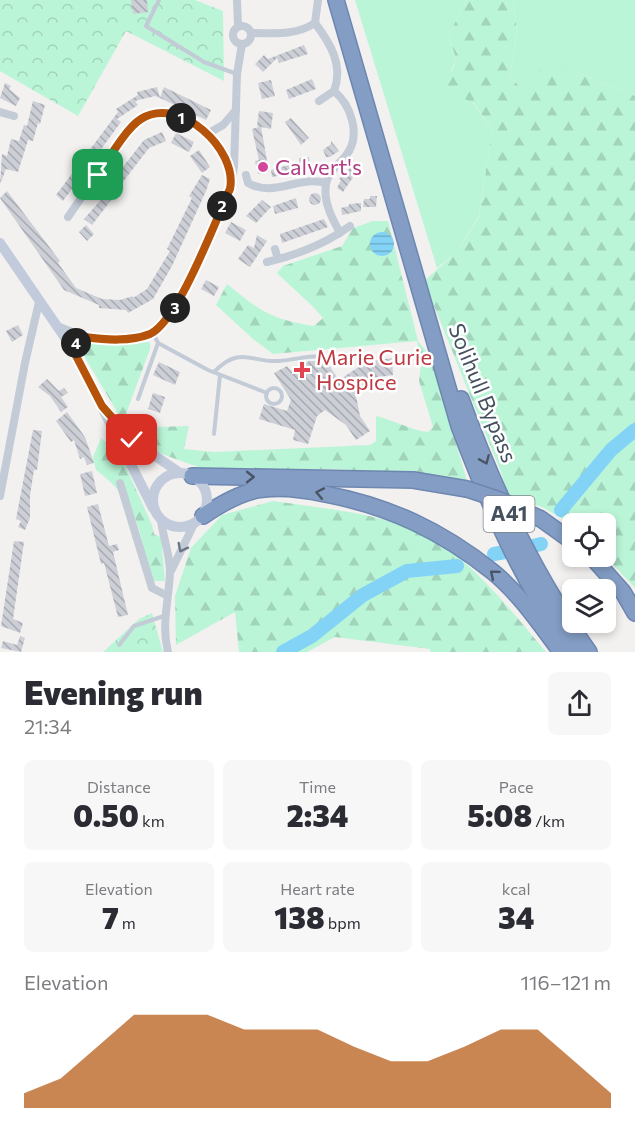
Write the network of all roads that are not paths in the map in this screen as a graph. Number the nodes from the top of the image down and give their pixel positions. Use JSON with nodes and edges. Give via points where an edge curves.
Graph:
{"nodes":[{"id":1,"x":159,"y":0,"type":"edge"},
{"id":2,"x":237,"y":0,"type":"edge"},
{"id":3,"x":318,"y":0,"type":"edge"},
{"id":4,"x":336,"y":0,"type":"edge"},
{"id":5,"x":315,"y":23,"type":"junction"},
{"id":6,"x":238,"y":25,"type":"junction"},
{"id":7,"x":251,"y":33,"type":"junction"},
{"id":8,"x":242,"y":44,"type":"junction"},
{"id":9,"x":237,"y":74,"type":"junction"},
{"id":10,"x":334,"y":91,"type":"junction"},
{"id":11,"x":319,"y":101,"type":"dead end"},
{"id":12,"x":236,"y":110,"type":"junction"},
{"id":13,"x":1,"y":116,"type":"edge"},
{"id":14,"x":14,"y":116,"type":"dead end"},
{"id":15,"x":209,"y":133,"type":"junction"},
{"id":16,"x":232,"y":178,"type":"junction"},
{"id":17,"x":326,"y":183,"type":"junction"},
{"id":18,"x":243,"y":190,"type":"dead end"},
{"id":19,"x":68,"y":217,"type":"dead end"},
{"id":20,"x":350,"y":226,"type":"dead end"},
{"id":21,"x":340,"y":233,"type":"junction"},
{"id":22,"x":0,"y":243,"type":"edge"},
{"id":23,"x":275,"y":249,"type":"dead end"},
{"id":24,"x":278,"y":260,"type":"junction"},
{"id":25,"x":267,"y":262,"type":"dead end"},
{"id":26,"x":39,"y":302,"type":"junction"},
{"id":27,"x":424,"y":307,"type":"junction"},
{"id":28,"x":57,"y":326,"type":"junction"},
{"id":29,"x":153,"y":332,"type":"junction"},
{"id":30,"x":85,"y":337,"type":"junction"},
{"id":31,"x":158,"y":343,"type":"junction"},
{"id":32,"x":72,"y":348,"type":"junction"},
{"id":33,"x":344,"y":362,"type":"dead end"},
{"id":34,"x":214,"y":372,"type":"junction"},
{"id":35,"x":220,"y":375,"type":"junction"},
{"id":36,"x":267,"y":393,"type":"junction"},
{"id":37,"x":138,"y":399,"type":"dead end"},
{"id":38,"x":102,"y":406,"type":"junction"},
{"id":39,"x":214,"y":434,"type":"dead end"},
{"id":40,"x":186,"y":474,"type":"junction"},
{"id":41,"x":120,"y":483,"type":"dead end"},
{"id":42,"x":0,"y":496,"type":"edge"},
{"id":43,"x":153,"y":508,"type":"junction"},
{"id":44,"x":160,"y":520,"type":"junction"},
{"id":45,"x":199,"y":520,"type":"junction"},
{"id":46,"x":562,"y":534,"type":"edge"},
{"id":47,"x":601,"y":567,"type":"edge"},
{"id":48,"x":170,"y":572,"type":"junction"},
{"id":49,"x":166,"y":594,"type":"junction"},
{"id":50,"x":635,"y":613,"type":"edge"},
{"id":51,"x":164,"y":616,"type":"junction"},
{"id":52,"x":119,"y":645,"type":"dead end"},
{"id":53,"x":168,"y":652,"type":"edge"},
{"id":54,"x":561,"y":652,"type":"edge"},
{"id":55,"x":573,"y":652,"type":"edge"},
{"id":56,"x":589,"y":652,"type":"edge"}],
"edges":[{"from":1,"to":9,"type":"lane","via":[[146,26],[204,62]]},
{"from":2,"to":6,"type":"street"},
{"from":3,"to":5,"type":"street"},
{"from":4,"to":27,"type":"highway","name":"Solihull Bypass","number":"A41"},
{"from":5,"to":7,"type":"street","via":[[296,33]]},
{"from":5,"to":10,"type":"street","via":[[329,41],[338,66]]},
{"from":6,"to":7,"type":"street","via":[[244,25]]},
{"from":6,"to":8,"type":"street","via":[[232,34]]},
{"from":7,"to":8,"type":"street"},
{"from":8,"to":9,"type":"street"},
{"from":9,"to":12,"type":"street"},
{"from":10,"to":11,"type":"street"},
{"from":10,"to":17,"type":"street","via":[[348,107],[353,132],[349,152]]},
{"from":12,"to":15,"type":"street"},
{"from":12,"to":16,"type":"street"},
{"from":13,"to":14,"type":"street"},
{"from":15,"to":16,"type":"street"},
{"from":15,"to":19,"type":"street","via":[[173,114],[140,119]]},
{"from":16,"to":29,"type":"street","via":[[178,304]]},
{"from":17,"to":18,"type":"street","via":[[306,181],[268,189],[247,179]]},
{"from":17,"to":21,"type":"street","via":[[328,208]]},
{"from":20,"to":21,"type":"street"},
{"from":21,"to":24,"type":"street","via":[[320,246],[306,247]]},
{"from":22,"to":26,"type":"main road"},
{"from":23,"to":24,"type":"street"},
{"from":24,"to":25,"type":"street"},
{"from":26,"to":28,"type":"main road"},
{"from":26,"to":42,"type":"street"},
{"from":27,"to":55,"type":"highway","name":"Solihull Bypass","number":"A41","via":[[479,480],[537,598]]},
{"from":27,"to":56,"type":"highway","name":"Solihull Bypass","number":"A41","one_way":true,"via":[[514,524]]},
{"from":28,"to":30,"type":"street"},
{"from":28,"to":32,"type":"main road"},
{"from":29,"to":30,"type":"street","via":[[108,340]]},
{"from":29,"to":31,"type":"lane"},
{"from":30,"to":32,"type":"street"},
{"from":31,"to":34,"type":"lane"},
{"from":31,"to":37,"type":"lane"},
{"from":32,"to":38,"type":"main road"},
{"from":33,"to":34,"type":"lane","via":[[318,355],[279,361],[249,356],[226,362]]},
{"from":34,"to":35,"type":"lane"},
{"from":35,"to":36,"type":"lane"},
{"from":35,"to":39,"type":"lane"},
{"from":36,"to":36,"type":"lane","via":[[275,389],[282,398],[272,404]]},
{"from":38,"to":40,"type":"main road","via":[[132,440]]},
{"from":38,"to":43,"type":"main road"},
{"from":40,"to":43,"type":"main road","via":[[171,474],[158,484],[153,491]]},
{"from":40,"to":45,"type":"main road","via":[[200,481],[207,498]]},
{"from":40,"to":46,"type":"highway","one_way":true,"bridge":true,"via":[[413,480],[466,489],[500,500],[541,519]]},
{"from":41,"to":49,"type":"street","via":[[152,588]]},
{"from":43,"to":44,"type":"main road"},
{"from":44,"to":45,"type":"main road","via":[[177,528]]},
{"from":44,"to":48,"type":"street"},
{"from":45,"to":48,"type":"street","one_way":true},
{"from":54,"to":45,"type":"highway","one_way":true,"via":[[517,595],[494,573],[451,541],[409,518],[346,498],[280,488],[255,490]]},
{"from":47,"to":50,"type":"highway"},
{"from":48,"to":49,"type":"street"},
{"from":49,"to":51,"type":"street"},
{"from":51,"to":52,"type":"lane","via":[[134,626]]},
{"from":51,"to":53,"type":"street"}]}
